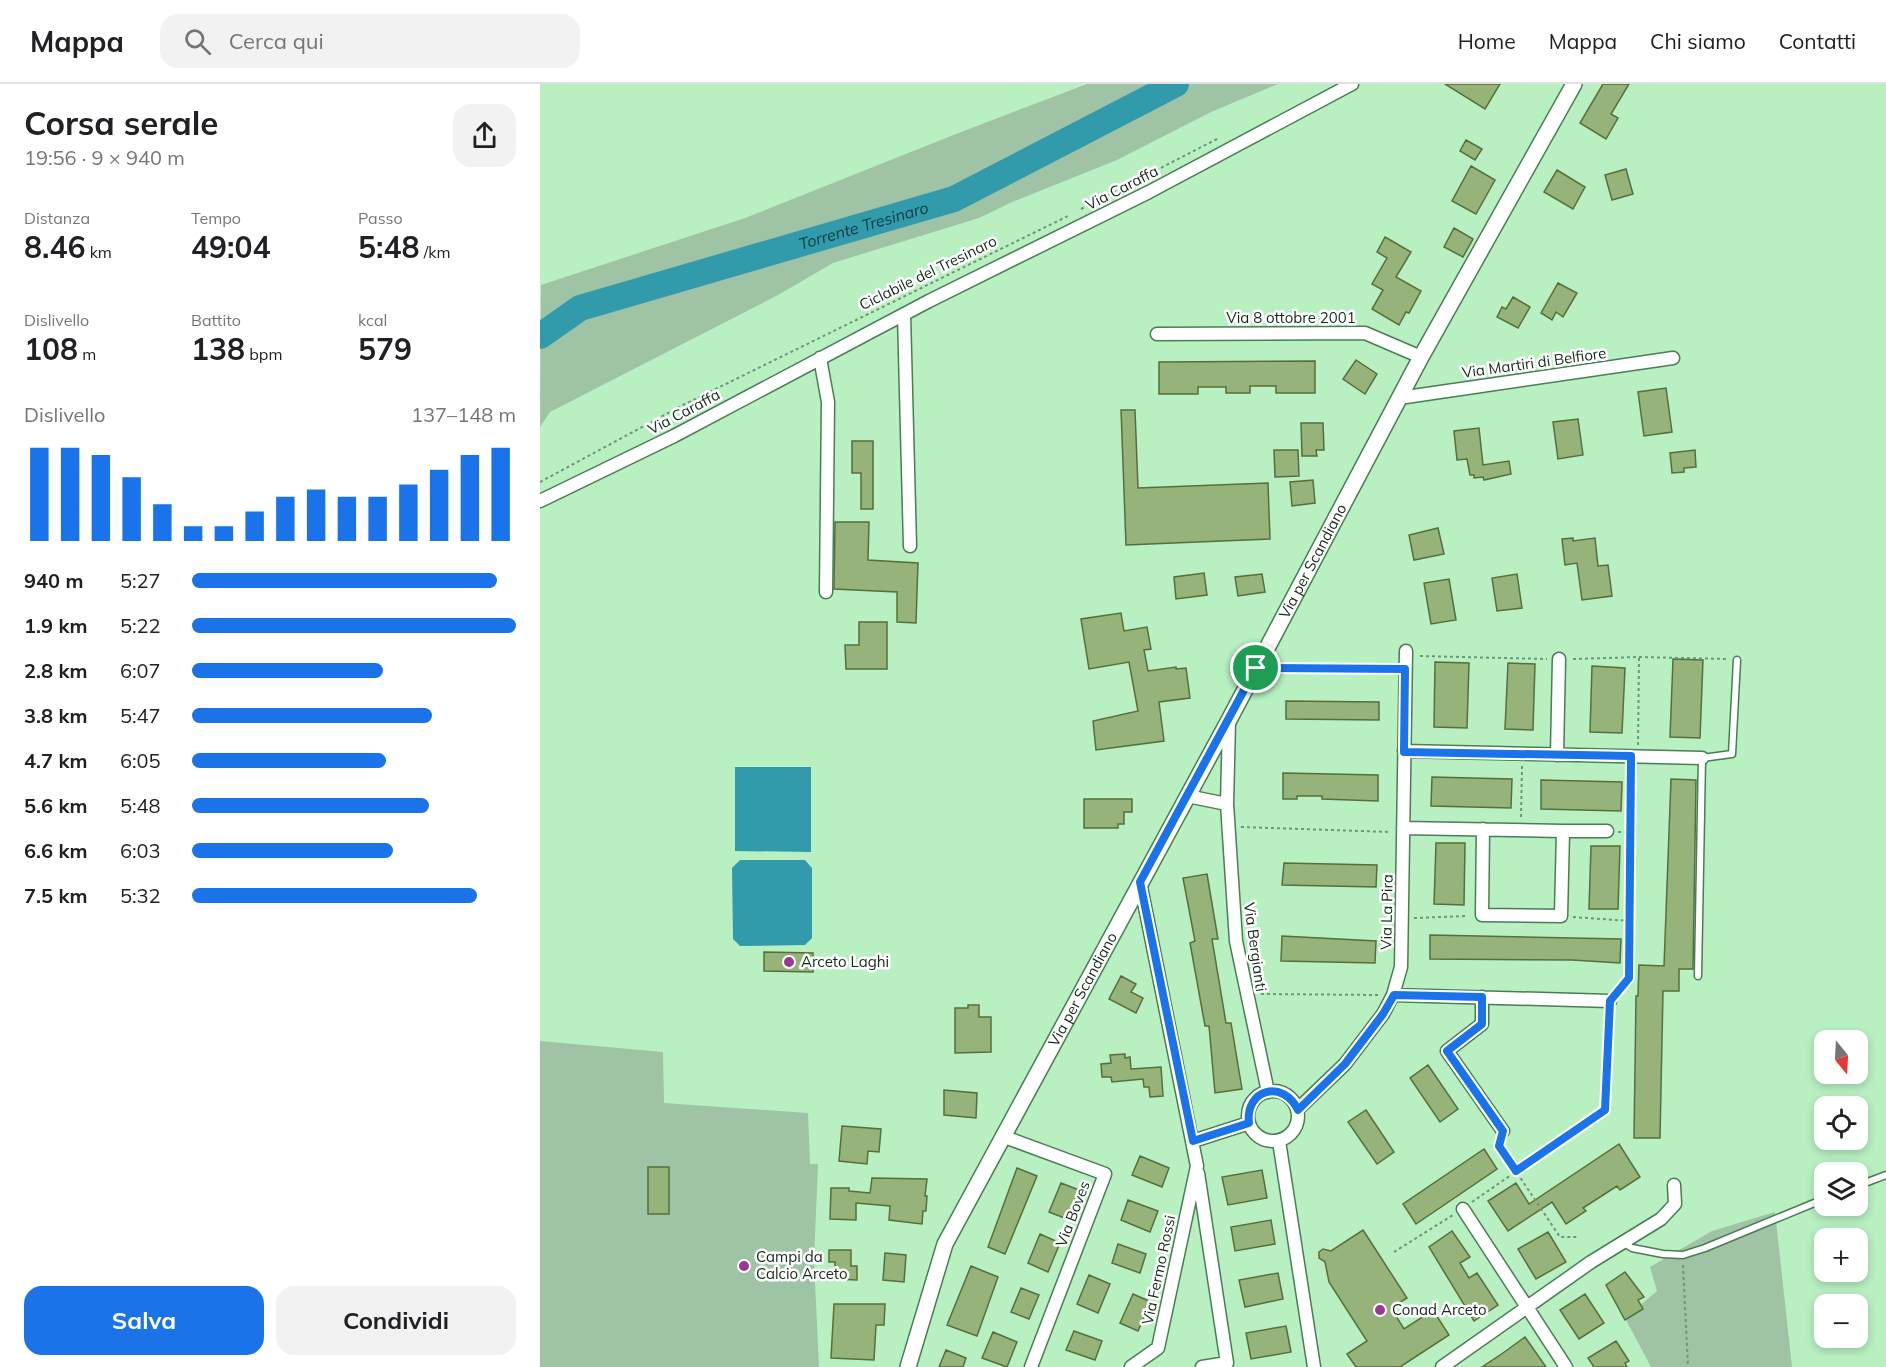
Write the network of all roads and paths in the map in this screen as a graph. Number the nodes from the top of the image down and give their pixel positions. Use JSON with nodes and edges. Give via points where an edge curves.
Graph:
{"nodes":[{"id":1,"x":1352,"y":84,"type":"edge"},
{"id":2,"x":1574,"y":84,"type":"edge"},
{"id":3,"x":1224,"y":135,"type":"dead end"},
{"id":4,"x":904,"y":314,"type":"junction"},
{"id":5,"x":1157,"y":334,"type":"dead end"},
{"id":6,"x":1421,"y":357,"type":"junction"},
{"id":7,"x":820,"y":358,"type":"junction"},
{"id":8,"x":1672,"y":358,"type":"dead end"},
{"id":9,"x":1399,"y":398,"type":"junction"},
{"id":10,"x":540,"y":482,"type":"edge"},
{"id":11,"x":540,"y":501,"type":"edge"},
{"id":12,"x":910,"y":546,"type":"dead end"},
{"id":13,"x":826,"y":592,"type":"dead end"},
{"id":14,"x":1406,"y":651,"type":"dead end"},
{"id":15,"x":1639,"y":657,"type":"dead end"},
{"id":16,"x":1559,"y":659,"type":"dead end"},
{"id":17,"x":1737,"y":660,"type":"dead end"},
{"id":18,"x":1256,"y":668,"type":"junction"},
{"id":19,"x":1405,"y":669,"type":"junction"},
{"id":20,"x":1228,"y":720,"type":"junction"},
{"id":21,"x":1404,"y":752,"type":"junction"},
{"id":22,"x":1522,"y":754,"type":"junction"},
{"id":23,"x":1557,"y":755,"type":"junction"},
{"id":24,"x":1634,"y":756,"type":"junction"},
{"id":25,"x":1702,"y":758,"type":"junction"},
{"id":26,"x":1187,"y":796,"type":"junction"},
{"id":27,"x":1227,"y":804,"type":"junction"},
{"id":28,"x":1229,"y":827,"type":"junction"},
{"id":29,"x":1483,"y":829,"type":"junction"},
{"id":30,"x":1403,"y":830,"type":"junction"},
{"id":31,"x":1521,"y":830,"type":"junction"},
{"id":32,"x":1563,"y":831,"type":"junction"},
{"id":33,"x":1607,"y":831,"type":"dead end"},
{"id":34,"x":1140,"y":882,"type":"junction"},
{"id":35,"x":1482,"y":915,"type":"junction"},
{"id":36,"x":1561,"y":916,"type":"junction"},
{"id":37,"x":1402,"y":918,"type":"junction"},
{"id":38,"x":1630,"y":921,"type":"junction"},
{"id":39,"x":1698,"y":976,"type":"dead end"},
{"id":40,"x":1246,"y":994,"type":"junction"},
{"id":41,"x":1394,"y":995,"type":"junction"},
{"id":42,"x":1482,"y":997,"type":"junction"},
{"id":43,"x":1610,"y":1001,"type":"junction"},
{"id":44,"x":1268,"y":1092,"type":"junction"},
{"id":45,"x":1298,"y":1110,"type":"junction"},
{"id":46,"x":1249,"y":1123,"type":"junction"},
{"id":47,"x":1503,"y":1131,"type":"joint"},
{"id":48,"x":1002,"y":1136,"type":"junction"},
{"id":49,"x":1193,"y":1141,"type":"junction"},
{"id":50,"x":1279,"y":1141,"type":"junction"},
{"id":51,"x":1197,"y":1166,"type":"junction"},
{"id":52,"x":1516,"y":1171,"type":"junction"},
{"id":53,"x":1886,"y":1175,"type":"edge"},
{"id":54,"x":1868,"y":1182,"type":"edge"},
{"id":55,"x":1674,"y":1185,"type":"dead end"},
{"id":56,"x":1814,"y":1202,"type":"edge"},
{"id":57,"x":1463,"y":1209,"type":"junction"},
{"id":58,"x":1578,"y":1237,"type":"dead end"},
{"id":59,"x":1623,"y":1243,"type":"junction"},
{"id":60,"x":1394,"y":1252,"type":"dead end"},
{"id":61,"x":1683,"y":1254,"type":"junction"},
{"id":62,"x":1527,"y":1307,"type":"junction"},
{"id":63,"x":1227,"y":1365,"type":"edge"},
{"id":64,"x":908,"y":1367,"type":"edge"},
{"id":65,"x":1031,"y":1367,"type":"edge"},
{"id":66,"x":1131,"y":1367,"type":"edge"},
{"id":67,"x":1202,"y":1367,"type":"edge"},
{"id":68,"x":1314,"y":1367,"type":"edge"},
{"id":69,"x":1442,"y":1367,"type":"edge"},
{"id":70,"x":1566,"y":1367,"type":"edge"},
{"id":71,"x":1688,"y":1367,"type":"edge"}],
"edges":[{"from":1,"to":4,"type":"street","name":"Via Caraffa","via":[[1149,192]]},
{"from":2,"to":6,"type":"street","name":"Via per Scandiano"},
{"from":3,"to":10,"type":"path","name":"Ciclabile del Tresinaro","via":[[683,405]]},
{"from":4,"to":7,"type":"street","name":"Via Caraffa"},
{"from":4,"to":12,"type":"street"},
{"from":5,"to":6,"type":"street","name":"Via 8 ottobre 2001","via":[[1365,333]]},
{"from":6,"to":9,"type":"street","name":"Via per Scandiano"},
{"from":7,"to":11,"type":"street","name":"Via Caraffa","via":[[674,436]]},
{"from":7,"to":13,"type":"street","via":[[828,402]]},
{"from":8,"to":9,"type":"street","name":"Via Martiri di Belfiore"},
{"from":9,"to":18,"type":"street","name":"Via per Scandiano"},
{"from":14,"to":19,"type":"street","name":"Via La Pira"},
{"from":15,"to":24,"type":"path"},
{"from":16,"to":23,"type":"street"},
{"from":17,"to":25,"type":"lane","via":[[1732,754]]},
{"from":18,"to":19,"type":"path"},
{"from":18,"to":20,"type":"street","name":"Via per Scandiano"},
{"from":19,"to":21,"type":"street","name":"Via La Pira"},
{"from":20,"to":26,"type":"street","name":"Via per Scandiano"},
{"from":20,"to":27,"type":"street","name":"Via Bergianti"},
{"from":21,"to":22,"type":"street"},
{"from":21,"to":30,"type":"street","name":"Via La Pira"},
{"from":22,"to":23,"type":"street"},
{"from":22,"to":31,"type":"path"},
{"from":23,"to":24,"type":"street"},
{"from":24,"to":25,"type":"street"},
{"from":24,"to":38,"type":"path"},
{"from":25,"to":39,"type":"lane"},
{"from":26,"to":27,"type":"street"},
{"from":26,"to":34,"type":"street","name":"Via per Scandiano"},
{"from":27,"to":28,"type":"street","name":"Via Bergianti"},
{"from":28,"to":30,"type":"path"},
{"from":28,"to":40,"type":"street","name":"Via Bergianti","via":[[1236,941]]},
{"from":29,"to":30,"type":"street"},
{"from":29,"to":31,"type":"street"},
{"from":29,"to":35,"type":"street"},
{"from":30,"to":37,"type":"street","name":"Via La Pira"},
{"from":31,"to":32,"type":"street"},
{"from":32,"to":33,"type":"street"},
{"from":32,"to":36,"type":"street"},
{"from":34,"to":48,"type":"street","name":"Via per Scandiano"},
{"from":34,"to":49,"type":"street","name":"Via Fermo Rossi"},
{"from":35,"to":36,"type":"street"},
{"from":35,"to":37,"type":"path"},
{"from":36,"to":38,"type":"path"},
{"from":37,"to":41,"type":"street","name":"Via La Pira","via":[[1401,967]]},
{"from":38,"to":43,"type":"path","via":[[1629,978]]},
{"from":40,"to":41,"type":"path"},
{"from":40,"to":44,"type":"street","name":"Via Bergianti"},
{"from":41,"to":42,"type":"street"},
{"from":41,"to":45,"type":"street","name":"Via La Pira","via":[[1345,1064]]},
{"from":42,"to":43,"type":"street"},
{"from":42,"to":47,"type":"street","via":[[1482,1024],[1447,1051]]},
{"from":43,"to":52,"type":"path","via":[[1605,1110]]},
{"from":44,"to":45,"type":"street","via":[[1283,1093]]},
{"from":44,"to":46,"type":"street","via":[[1254,1100]]},
{"from":45,"to":50,"type":"street","via":[[1297,1126]]},
{"from":46,"to":49,"type":"street"},
{"from":46,"to":50,"type":"street","via":[[1257,1136]]},
{"from":47,"to":52,"type":"path","via":[[1499,1146]]},
{"from":48,"to":64,"type":"street","name":"Via per Scandiano","via":[[945,1244]]},
{"from":48,"to":65,"type":"street","name":"Via Boves","via":[[1105,1174]]},
{"from":49,"to":51,"type":"street","name":"Via Fermo Rossi"},
{"from":50,"to":68,"type":"street"},
{"from":51,"to":63,"type":"street","name":"Via Fermo Rossi"},
{"from":51,"to":66,"type":"street","name":"Via Fermo Rossi","via":[[1158,1348]]},
{"from":52,"to":57,"type":"path"},
{"from":52,"to":58,"type":"path","via":[[1560,1237]]},
{"from":53,"to":54,"type":"lane"},
{"from":55,"to":59,"type":"street","via":[[1675,1204],[1661,1219]]},
{"from":56,"to":61,"type":"lane"},
{"from":57,"to":60,"type":"path"},
{"from":57,"to":62,"type":"street"},
{"from":59,"to":61,"type":"lane","via":[[1663,1254]]},
{"from":59,"to":62,"type":"street"},
{"from":61,"to":71,"type":"path"},
{"from":62,"to":69,"type":"street"},
{"from":62,"to":70,"type":"street"},
{"from":63,"to":67,"type":"street","name":"Via Fermo Rossi"}]}
